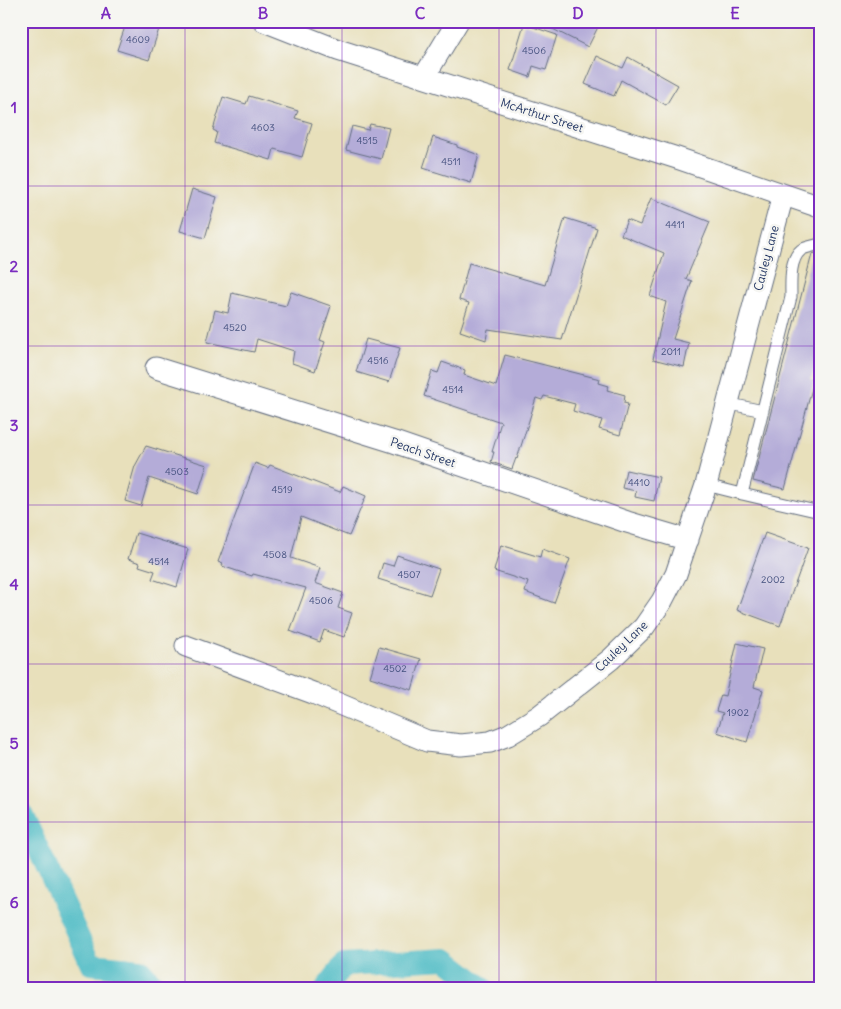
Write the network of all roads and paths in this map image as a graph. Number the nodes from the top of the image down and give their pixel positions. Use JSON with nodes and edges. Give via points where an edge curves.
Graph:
{"nodes":[{"id":1,"x":264,"y":21,"type":"edge"},
{"id":2,"x":458,"y":21,"type":"edge"},
{"id":3,"x":424,"y":76,"type":"junction"},
{"id":4,"x":783,"y":195,"type":"junction"},
{"id":5,"x":820,"y":207,"type":"edge"},
{"id":6,"x":820,"y":244,"type":"edge"},
{"id":7,"x":156,"y":368,"type":"dead end"},
{"id":8,"x":726,"y":403,"type":"junction"},
{"id":9,"x":763,"y":411,"type":"junction"},
{"id":10,"x":706,"y":485,"type":"junction"},
{"id":11,"x":742,"y":494,"type":"junction"},
{"id":12,"x":820,"y":512,"type":"edge"},
{"id":13,"x":688,"y":540,"type":"junction"},
{"id":14,"x":186,"y":646,"type":"dead end"}],
"edges":[{"from":1,"to":3,"type":"street","name":"McArthur Street","via":[[338,50]]},
{"from":2,"to":3,"type":"street"},
{"from":3,"to":4,"type":"street","name":"McArthur Street"},
{"from":4,"to":5,"type":"street","name":"McArthur Street"},
{"from":4,"to":8,"type":"street","name":"Cauley Lane"},
{"from":6,"to":9,"type":"lane","via":[[802,249],[796,256],[791,297]]},
{"from":7,"to":13,"type":"street","name":"Peach Street","via":[[394,442]]},
{"from":8,"to":9,"type":"lane"},
{"from":8,"to":10,"type":"street","name":"Cauley Lane"},
{"from":9,"to":11,"type":"lane"},
{"from":10,"to":11,"type":"lane"},
{"from":10,"to":13,"type":"street","name":"Cauley Lane"},
{"from":11,"to":12,"type":"lane"},
{"from":13,"to":14,"type":"street","name":"Cauley Lane","via":[[676,574],[644,627],[611,659],[539,716],[490,742],[462,745],[427,741],[313,693]]}]}
